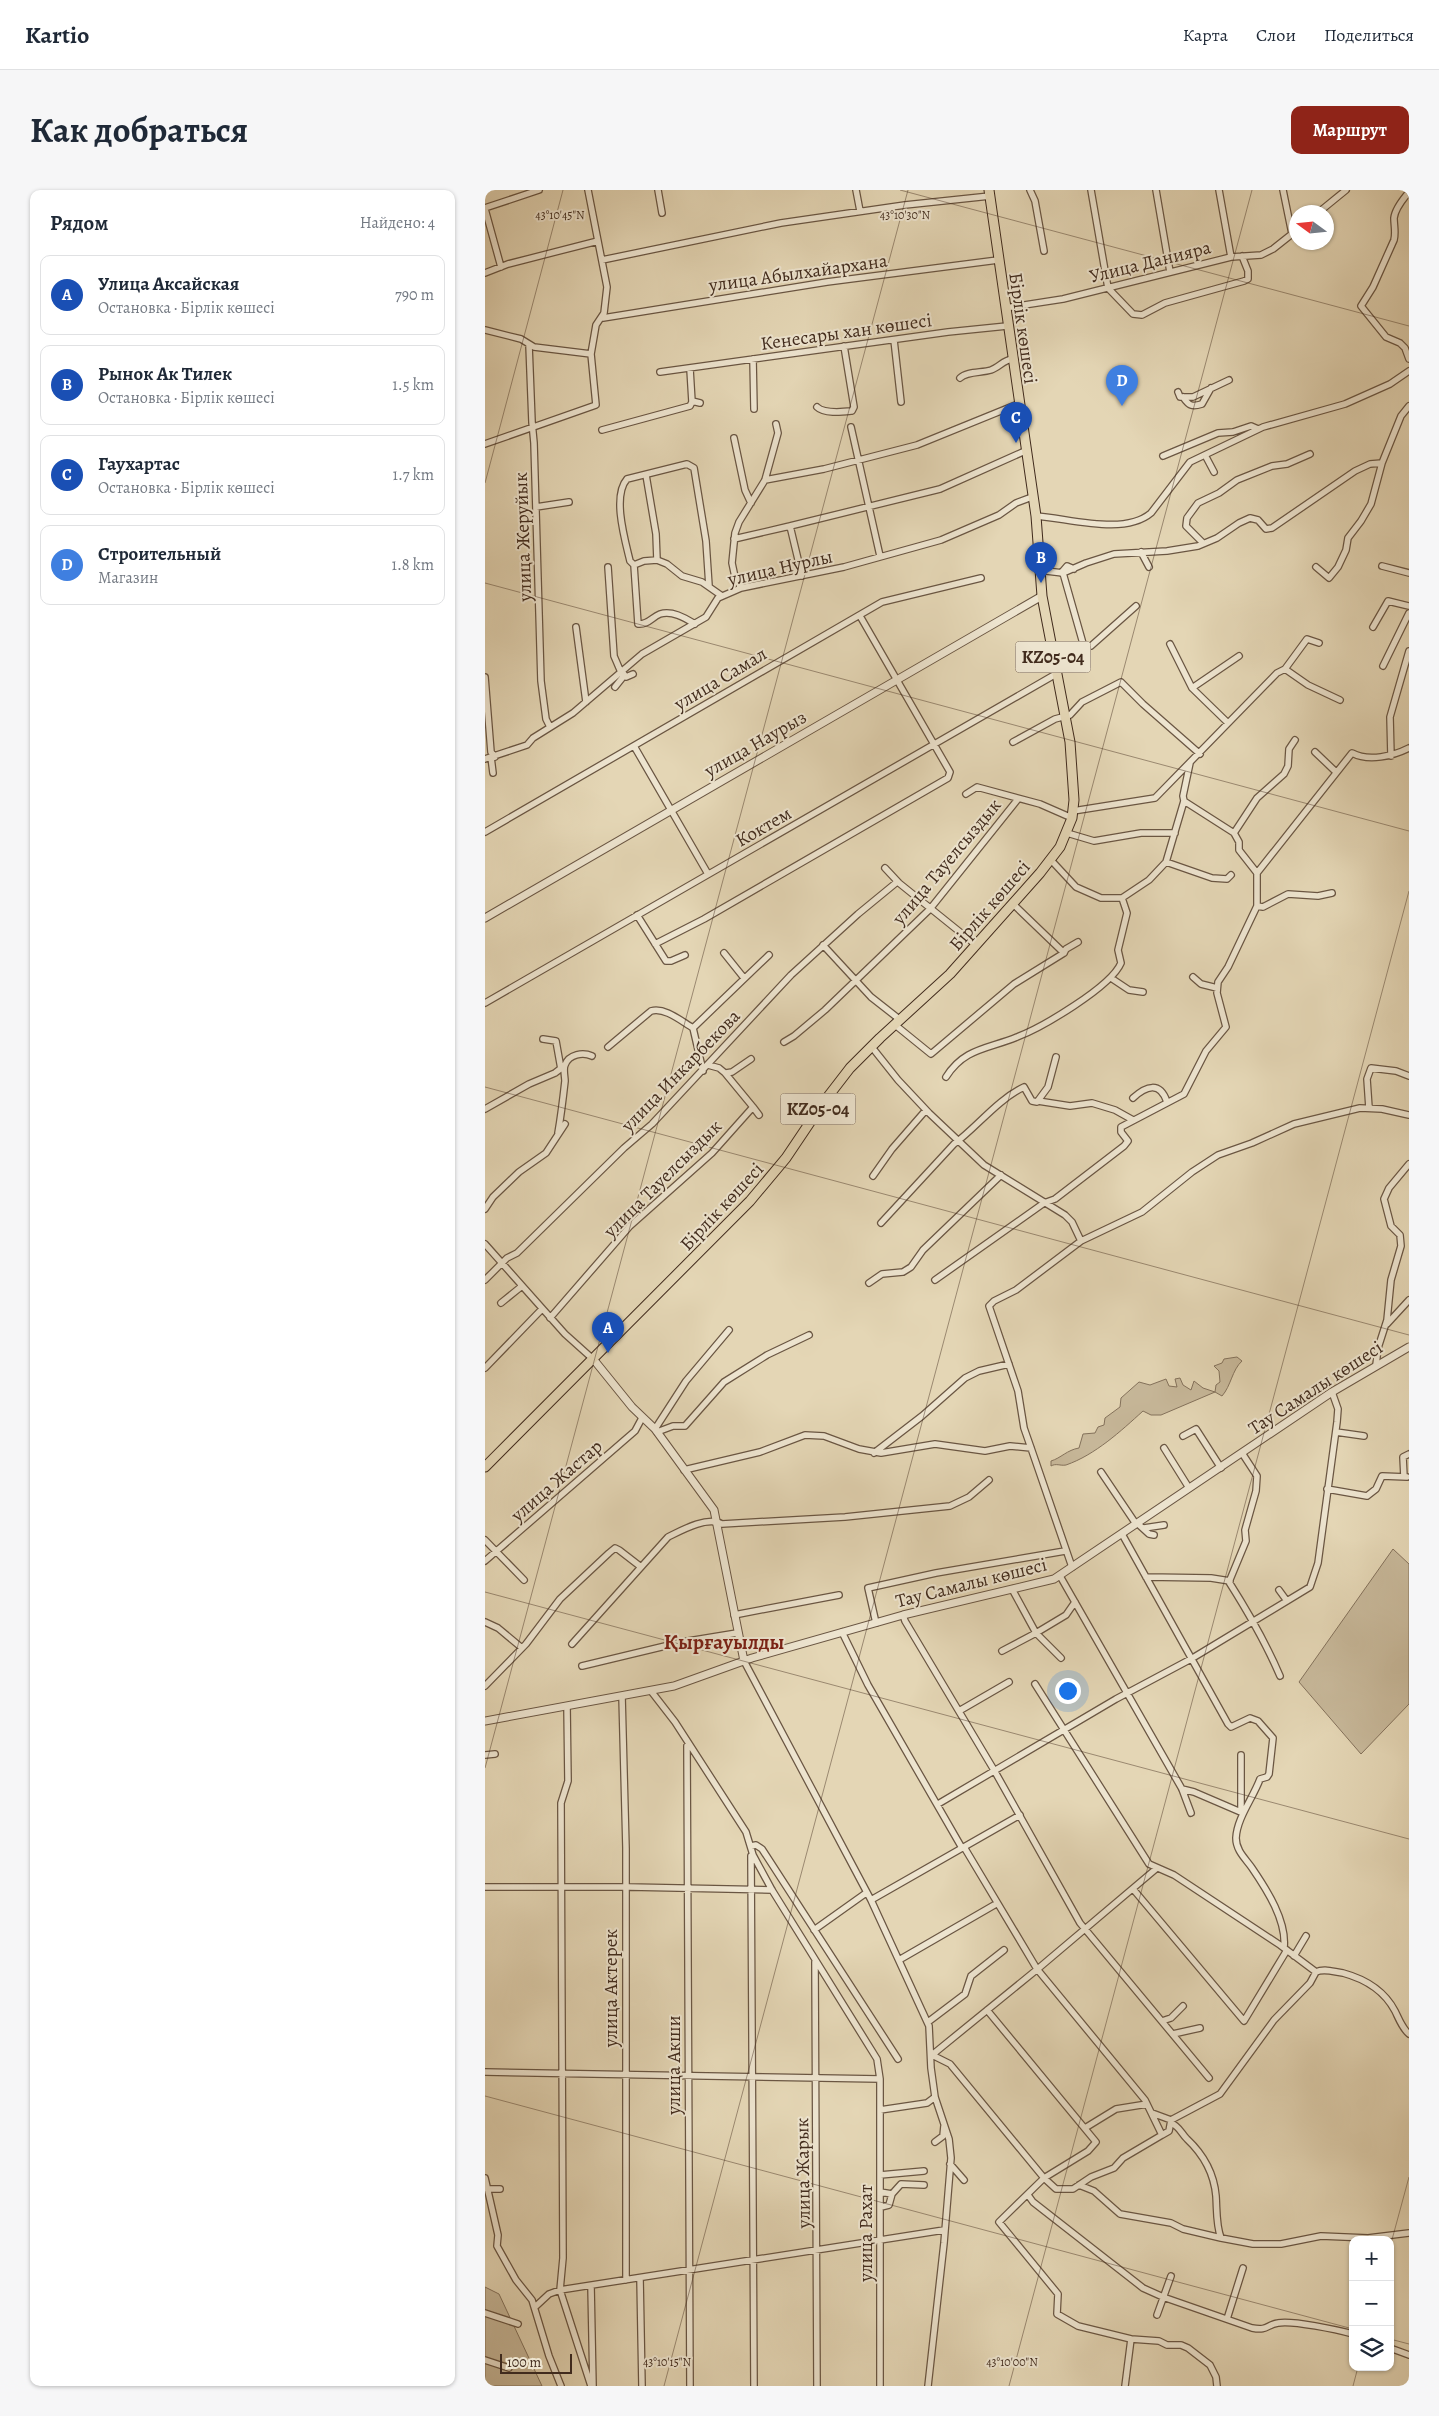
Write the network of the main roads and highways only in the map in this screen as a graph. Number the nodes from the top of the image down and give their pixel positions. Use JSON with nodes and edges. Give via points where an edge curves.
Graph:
{"nodes":[{"id":1,"x":989,"y":193,"type":"edge"},
{"id":2,"x":485,"y":1467,"type":"edge"}],
"edges":[{"from":1,"to":2,"type":"main road","name":"Бірлік көшесі","number":"KZ05-04","via":[[1035,516],[1042,596],[1073,772],[1072,815],[1067,833],[1050,859],[976,945],[938,986],[871,1046],[823,1103],[786,1158],[750,1201]]}]}
